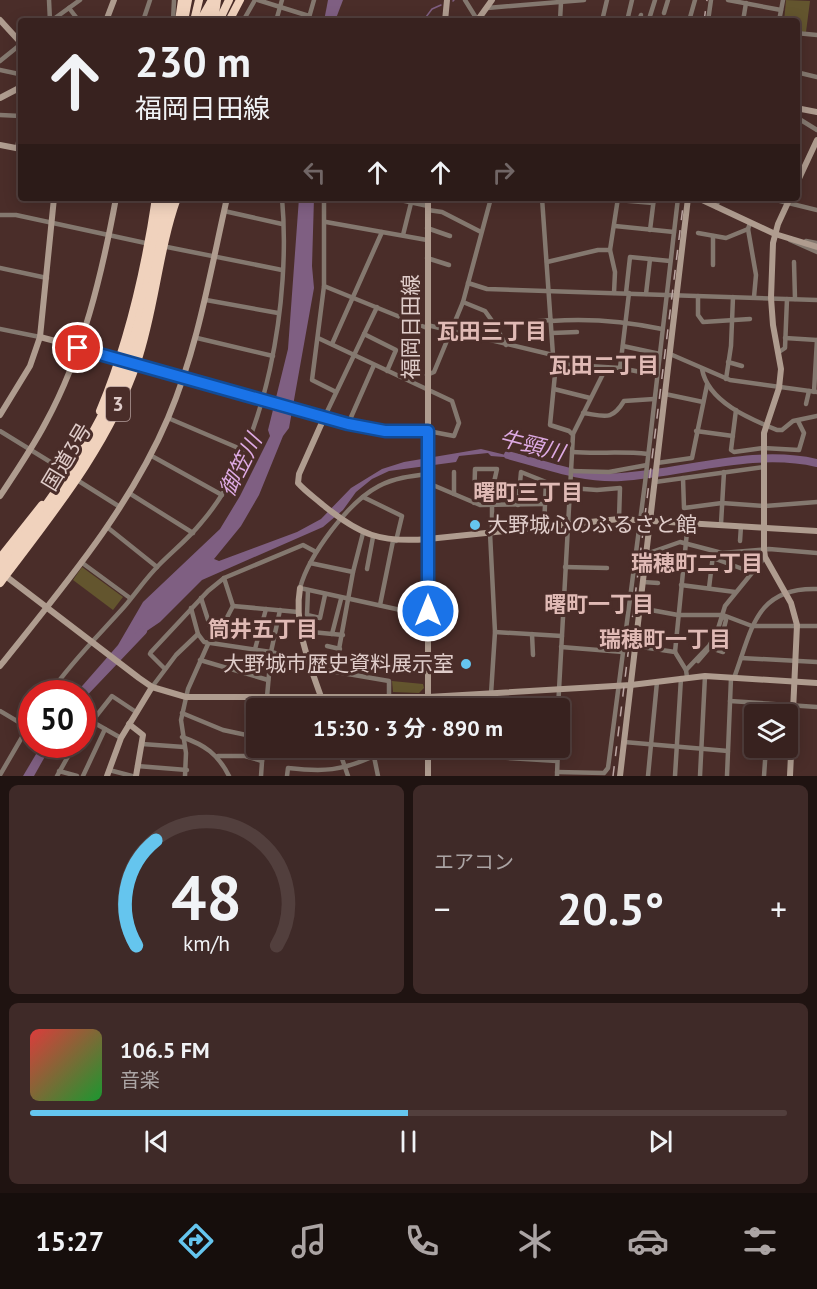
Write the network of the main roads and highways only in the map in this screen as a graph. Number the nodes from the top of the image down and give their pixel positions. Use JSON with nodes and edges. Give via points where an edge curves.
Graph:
{"nodes":[{"id":1,"x":182,"y":0,"type":"edge"},
{"id":2,"x":188,"y":0,"type":"edge"},
{"id":3,"x":194,"y":0,"type":"edge"},
{"id":4,"x":199,"y":0,"type":"edge"},
{"id":5,"x":211,"y":0,"type":"edge"},
{"id":6,"x":218,"y":0,"type":"edge"},
{"id":7,"x":229,"y":0,"type":"edge"},
{"id":8,"x":240,"y":0,"type":"edge"},
{"id":9,"x":179,"y":18,"type":"edge"},
{"id":10,"x":185,"y":18,"type":"edge"},
{"id":11,"x":193,"y":18,"type":"edge"},
{"id":12,"x":194,"y":18,"type":"edge"},
{"id":13,"x":202,"y":18,"type":"edge"},
{"id":14,"x":208,"y":18,"type":"edge"},
{"id":15,"x":215,"y":18,"type":"edge"},
{"id":16,"x":220,"y":18,"type":"edge"},
{"id":17,"x":231,"y":18,"type":"edge"},
{"id":18,"x":156,"y":201,"type":"edge"},
{"id":19,"x":161,"y":201,"type":"edge"},
{"id":20,"x":168,"y":201,"type":"edge"},
{"id":21,"x":175,"y":201,"type":"edge"},
{"id":22,"x":0,"y":558,"type":"edge"},
{"id":23,"x":0,"y":566,"type":"edge"},
{"id":24,"x":1,"y":577,"type":"edge"}],
"edges":[{"from":1,"to":9,"type":"highway"},
{"from":2,"to":10,"type":"highway"},
{"from":3,"to":11,"type":"highway"},
{"from":4,"to":12,"type":"highway"},
{"from":5,"to":13,"type":"highway","bridge":true},
{"from":5,"to":14,"type":"highway"},
{"from":6,"to":15,"type":"highway"},
{"from":7,"to":16,"type":"highway"},
{"from":8,"to":17,"type":"highway"},
{"from":18,"to":22,"type":"highway","name":"国道3号","number":"3","via":[[135,312],[100,411],[65,471]]},
{"from":19,"to":23,"type":"highway","bridge":true,"via":[[142,304],[112,394],[69,474]]},
{"from":20,"to":24,"type":"highway","bridge":true,"via":[[139,338],[118,396],[74,477]]},
{"from":21,"to":24,"type":"highway","name":"国道3号","number":"3","via":[[137,363],[77,480]]}]}
